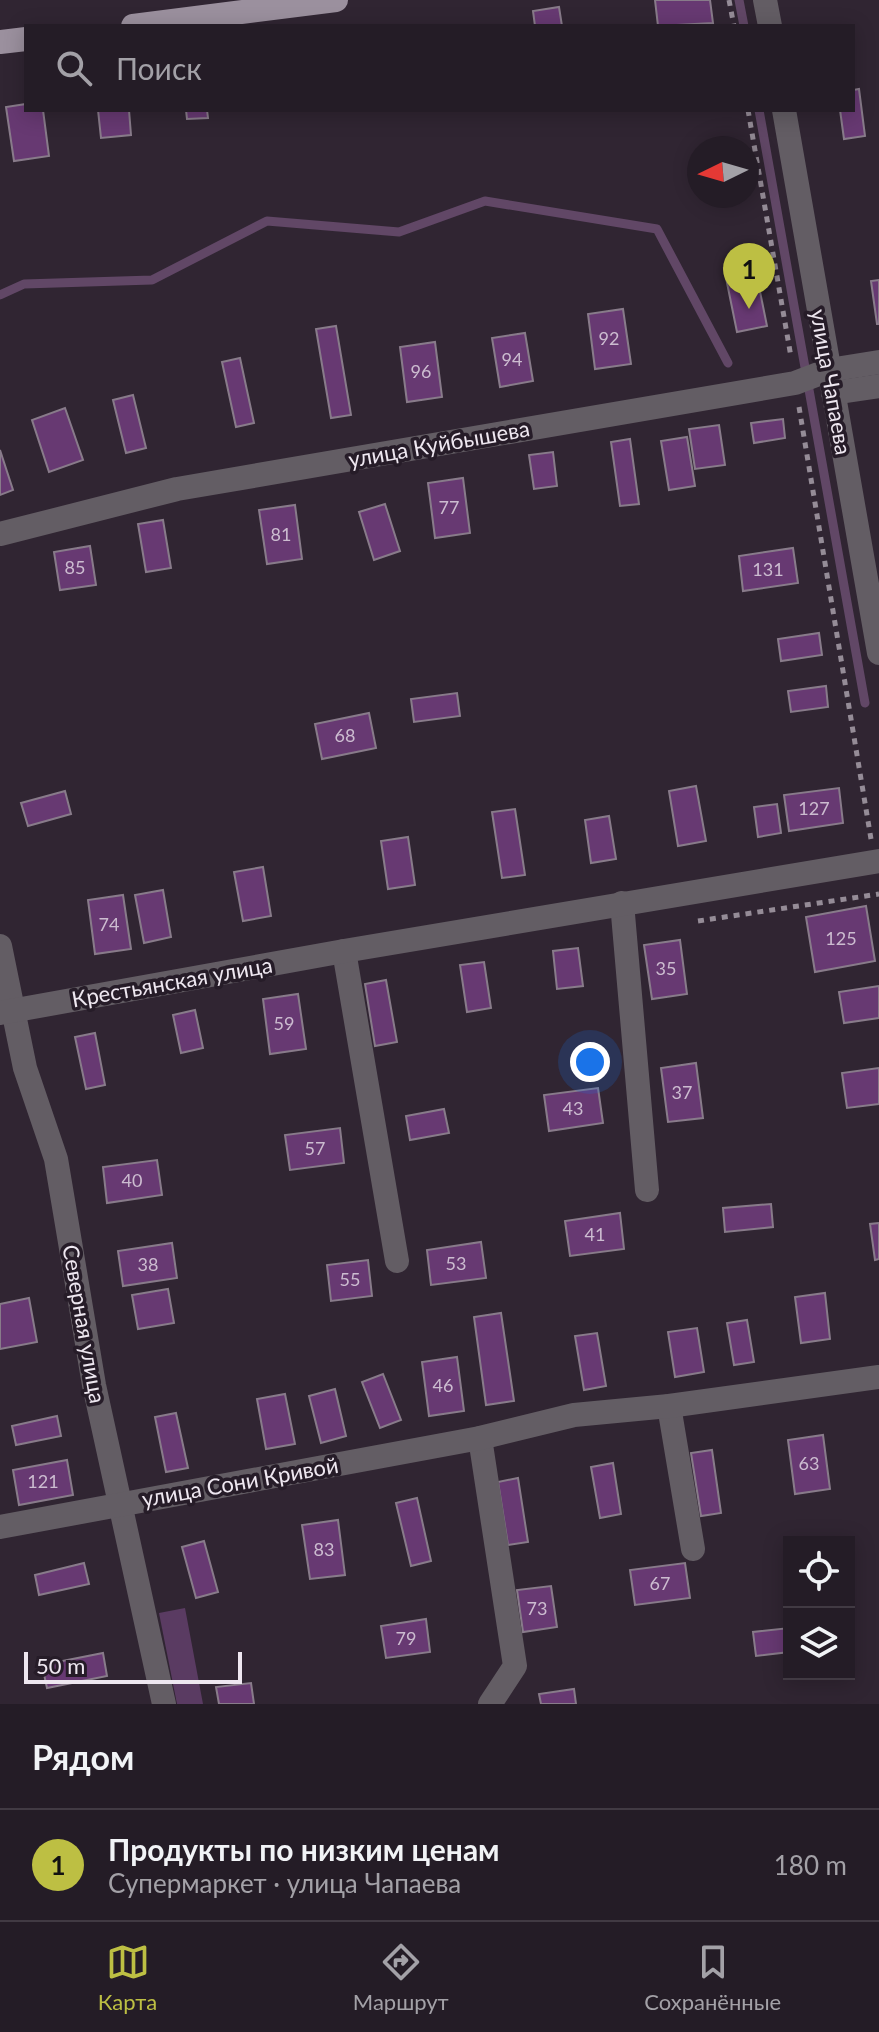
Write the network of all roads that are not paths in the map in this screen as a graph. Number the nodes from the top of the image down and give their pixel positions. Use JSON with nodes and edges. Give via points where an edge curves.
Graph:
{"nodes":[{"id":1,"x":336,"y":0,"type":"edge"},
{"id":2,"x":765,"y":0,"type":"edge"},
{"id":3,"x":293,"y":3,"type":"edge"},
{"id":4,"x":147,"y":24,"type":"edge"},
{"id":5,"x":770,"y":24,"type":"edge"},
{"id":6,"x":24,"y":39,"type":"edge"},
{"id":7,"x":0,"y":42,"type":"edge"},
{"id":8,"x":784,"y":112,"type":"edge"},
{"id":9,"x":879,"y":362,"type":"edge"},
{"id":10,"x":831,"y":381,"type":"junction"},
{"id":11,"x":879,"y":386,"type":"edge"},
{"id":12,"x":0,"y":534,"type":"edge"},
{"id":13,"x":879,"y":653,"type":"edge"},
{"id":14,"x":877,"y":861,"type":"edge"},
{"id":15,"x":622,"y":903,"type":"junction"},
{"id":16,"x":0,"y":946,"type":"edge"},
{"id":17,"x":344,"y":951,"type":"junction"},
{"id":18,"x":7,"y":1011,"type":"edge"},
{"id":19,"x":647,"y":1190,"type":"dead end"},
{"id":20,"x":397,"y":1261,"type":"dead end"},
{"id":21,"x":879,"y":1377,"type":"edge"},
{"id":22,"x":669,"y":1406,"type":"junction"},
{"id":23,"x":480,"y":1438,"type":"junction"},
{"id":24,"x":121,"y":1503,"type":"junction"},
{"id":25,"x":0,"y":1527,"type":"edge"},
{"id":26,"x":693,"y":1549,"type":"dead end"},
{"id":27,"x":164,"y":1704,"type":"edge"},
{"id":28,"x":490,"y":1704,"type":"edge"}],
"edges":[{"from":1,"to":3,"type":"main road"},
{"from":2,"to":5,"type":"street"},
{"from":3,"to":4,"type":"main road"},
{"from":6,"to":7,"type":"main road"},
{"from":8,"to":10,"type":"street","name":"улица Чапаева"},
{"from":9,"to":10,"type":"street","name":"улица Куйбышева"},
{"from":10,"to":11,"type":"street"},
{"from":10,"to":12,"type":"street","name":"улица Куйбышева","via":[[177,489]]},
{"from":10,"to":13,"type":"street","name":"улица Чапаева"},
{"from":14,"to":15,"type":"street","name":"Крестьянская улица"},
{"from":15,"to":17,"type":"street","name":"Крестьянская улица"},
{"from":15,"to":19,"type":"street"},
{"from":16,"to":18,"type":"street","name":"Северная улица"},
{"from":17,"to":18,"type":"street","name":"Крестьянская улица"},
{"from":17,"to":20,"type":"street"},
{"from":18,"to":24,"type":"street","name":"Северная улица","via":[[56,1159],[94,1385]]},
{"from":21,"to":22,"type":"street","name":"улица Сони Кривой"},
{"from":22,"to":23,"type":"street","name":"улица Сони Кривой","via":[[574,1415]]},
{"from":22,"to":26,"type":"street"},
{"from":23,"to":24,"type":"street","name":"улица Сони Кривой"},
{"from":23,"to":28,"type":"street","via":[[515,1666]]},
{"from":24,"to":25,"type":"street","name":"улица Сони Кривой"},
{"from":24,"to":27,"type":"street","name":"Северная улица"}]}
